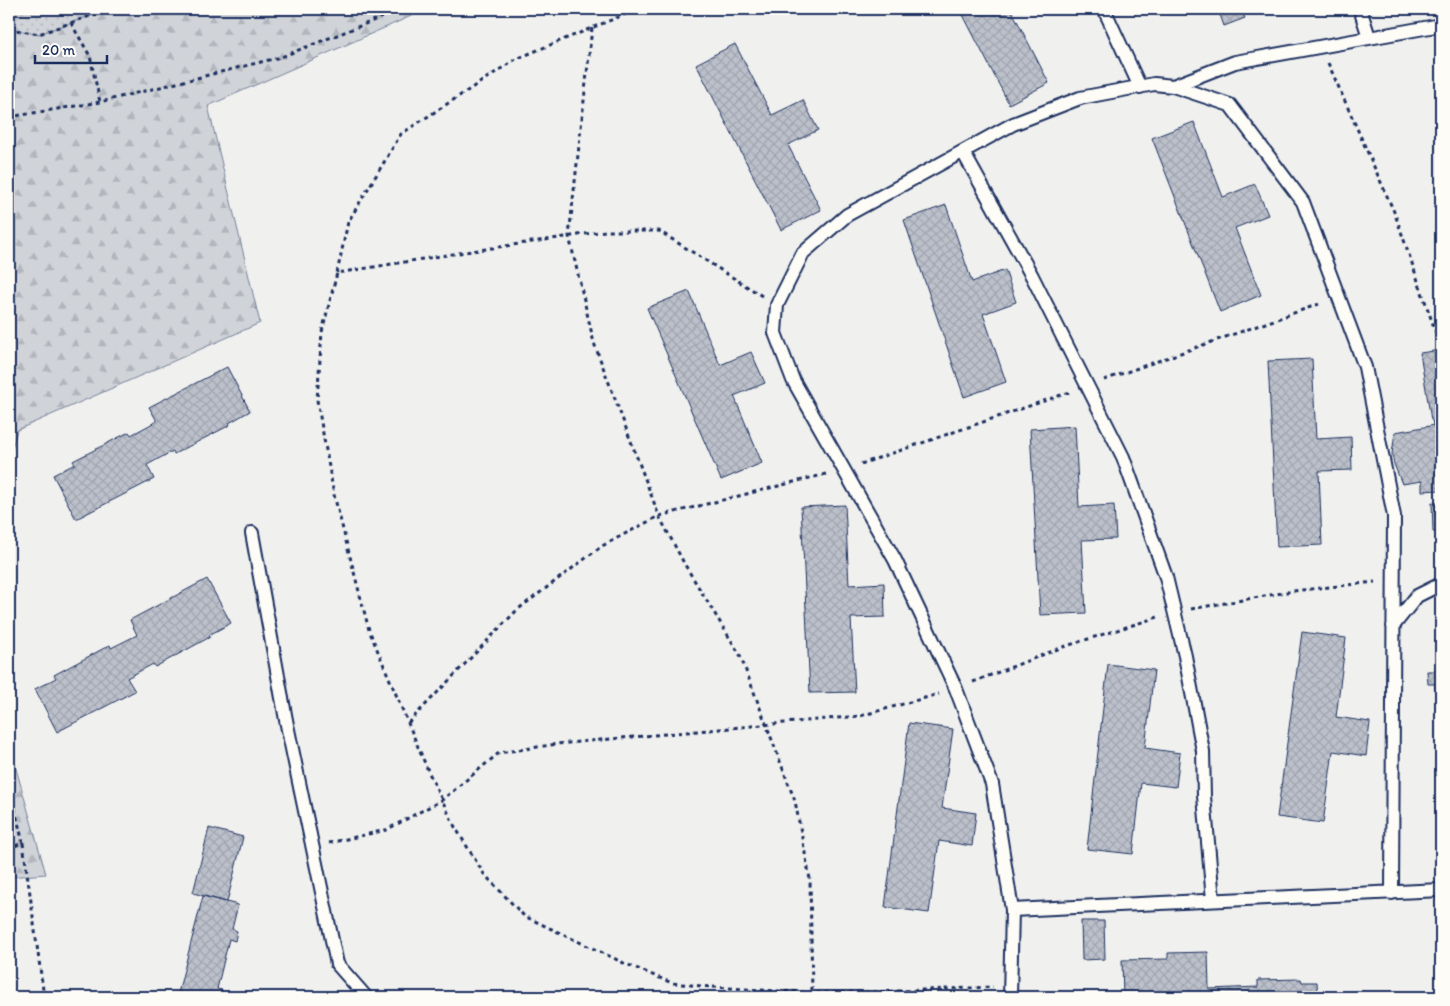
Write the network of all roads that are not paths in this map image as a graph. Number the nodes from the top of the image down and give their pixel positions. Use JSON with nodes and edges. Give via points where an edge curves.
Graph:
{"nodes":[{"id":1,"x":1104,"y":9,"type":"edge"},
{"id":2,"x":1360,"y":9,"type":"edge"},
{"id":3,"x":1441,"y":25,"type":"edge"},
{"id":4,"x":1370,"y":37,"type":"junction"},
{"id":5,"x":1173,"y":86,"type":"junction"},
{"id":6,"x":1140,"y":87,"type":"junction"},
{"id":7,"x":963,"y":152,"type":"junction"},
{"id":8,"x":252,"y":533,"type":"dead end"},
{"id":9,"x":1441,"y":584,"type":"edge"},
{"id":10,"x":1393,"y":626,"type":"junction"},
{"id":11,"x":1441,"y":890,"type":"edge"},
{"id":12,"x":1392,"y":893,"type":"junction"},
{"id":13,"x":1213,"y":900,"type":"junction"},
{"id":14,"x":1012,"y":910,"type":"junction"},
{"id":15,"x":1010,"y":992,"type":"edge"},
{"id":16,"x":366,"y":997,"type":"edge"}],
"edges":[{"from":1,"to":6,"type":"lane"},
{"from":2,"to":4,"type":"lane"},
{"from":3,"to":4,"type":"lane"},
{"from":4,"to":5,"type":"lane","via":[[1235,62]]},
{"from":5,"to":6,"type":"lane","via":[[1154,84]]},
{"from":5,"to":10,"type":"lane","via":[[1230,105],[1303,202],[1365,367],[1394,516]]},
{"from":6,"to":7,"type":"lane","via":[[1080,98],[1013,124]]},
{"from":7,"to":13,"type":"lane","via":[[1032,276],[1122,458],[1166,577],[1203,751]]},
{"from":7,"to":14,"type":"lane","via":[[847,215],[803,253],[777,305],[775,333],[793,380],[895,560],[956,689],[992,784]]},
{"from":8,"to":16,"type":"lane","via":[[286,720],[337,964]]},
{"from":9,"to":10,"type":"lane","via":[[1417,596]]},
{"from":10,"to":12,"type":"lane"},
{"from":11,"to":12,"type":"lane"},
{"from":12,"to":13,"type":"lane"},
{"from":13,"to":14,"type":"lane"},
{"from":14,"to":15,"type":"lane"}]}
